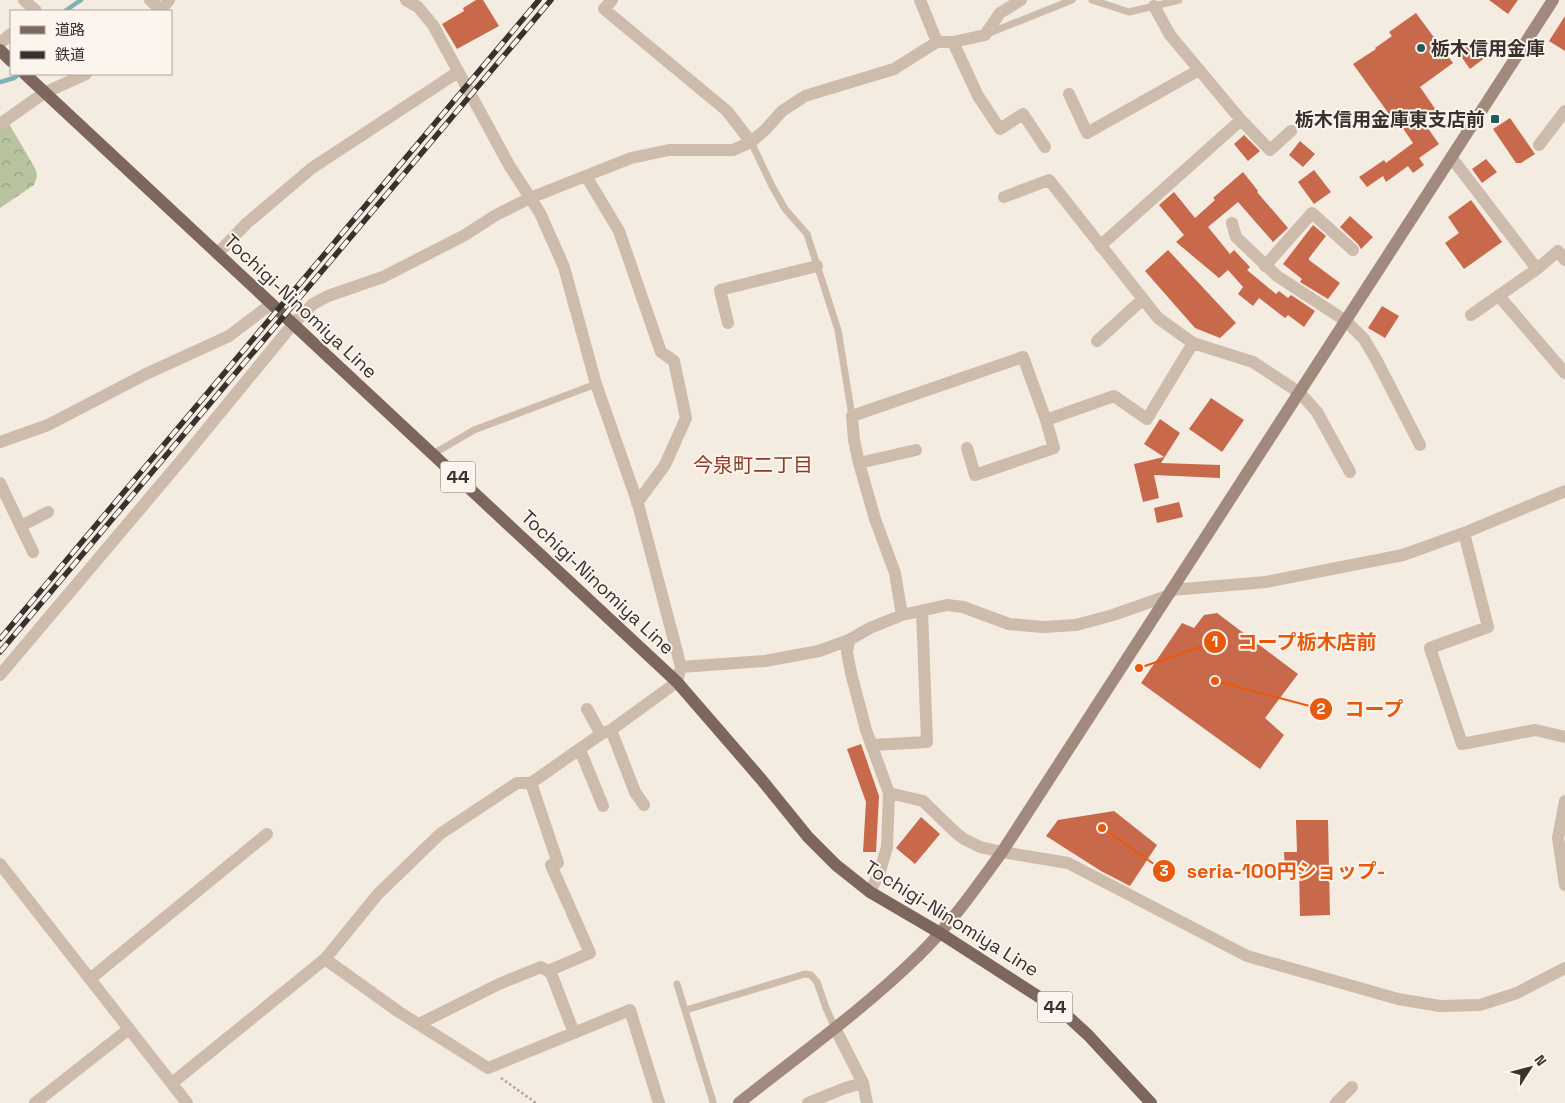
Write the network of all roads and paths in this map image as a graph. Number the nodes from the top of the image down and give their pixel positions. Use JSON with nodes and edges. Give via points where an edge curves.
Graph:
{"nodes":[{"id":1,"x":24,"y":0,"type":"edge"},
{"id":2,"x":150,"y":0,"type":"edge"},
{"id":3,"x":406,"y":0,"type":"edge"},
{"id":4,"x":612,"y":0,"type":"edge"},
{"id":5,"x":920,"y":0,"type":"edge"},
{"id":6,"x":1021,"y":0,"type":"edge"},
{"id":7,"x":1072,"y":0,"type":"edge"},
{"id":8,"x":1092,"y":0,"type":"edge"},
{"id":9,"x":1179,"y":0,"type":"edge"},
{"id":10,"x":1553,"y":0,"type":"edge"},
{"id":11,"x":1154,"y":6,"type":"junction"},
{"id":12,"x":163,"y":7,"type":"edge"},
{"id":13,"x":35,"y":10,"type":"edge"},
{"id":14,"x":10,"y":35,"type":"edge"},
{"id":15,"x":985,"y":35,"type":"junction"},
{"id":16,"x":936,"y":42,"type":"junction"},
{"id":17,"x":953,"y":42,"type":"junction"},
{"id":18,"x":0,"y":43,"type":"edge"},
{"id":19,"x":0,"y":50,"type":"edge"},
{"id":20,"x":10,"y":60,"type":"edge"},
{"id":21,"x":1198,"y":70,"type":"junction"},
{"id":22,"x":458,"y":72,"type":"junction"},
{"id":23,"x":84,"y":75,"type":"edge"},
{"id":24,"x":27,"y":76,"type":"edge"},
{"id":25,"x":44,"y":92,"type":"junction"},
{"id":26,"x":1069,"y":94,"type":"dead end"},
{"id":27,"x":1565,"y":111,"type":"edge"},
{"id":28,"x":1242,"y":120,"type":"junction"},
{"id":29,"x":0,"y":124,"type":"edge"},
{"id":30,"x":1291,"y":131,"type":"dead end"},
{"id":31,"x":751,"y":142,"type":"junction"},
{"id":32,"x":1539,"y":145,"type":"dead end"},
{"id":33,"x":1045,"y":147,"type":"dead end"},
{"id":34,"x":1451,"y":157,"type":"junction"},
{"id":35,"x":586,"y":176,"type":"junction"},
{"id":36,"x":1004,"y":197,"type":"dead end"},
{"id":37,"x":530,"y":198,"type":"junction"},
{"id":38,"x":1232,"y":223,"type":"dead end"},
{"id":39,"x":1100,"y":246,"type":"junction"},
{"id":40,"x":1353,"y":250,"type":"dead end"},
{"id":41,"x":217,"y":254,"type":"junction"},
{"id":42,"x":1565,"y":260,"type":"edge"},
{"id":43,"x":817,"y":266,"type":"junction"},
{"id":44,"x":1266,"y":266,"type":"junction"},
{"id":45,"x":1537,"y":269,"type":"junction"},
{"id":46,"x":1499,"y":296,"type":"junction"},
{"id":47,"x":1143,"y":299,"type":"junction"},
{"id":48,"x":271,"y":304,"type":"junction"},
{"id":49,"x":1471,"y":315,"type":"dead end"},
{"id":50,"x":1346,"y":322,"type":"junction"},
{"id":51,"x":728,"y":323,"type":"dead end"},
{"id":52,"x":293,"y":324,"type":"junction"},
{"id":53,"x":1097,"y":341,"type":"dead end"},
{"id":54,"x":1193,"y":343,"type":"junction"},
{"id":55,"x":1565,"y":374,"type":"edge"},
{"id":56,"x":596,"y":384,"type":"junction"},
{"id":57,"x":1300,"y":393,"type":"junction"},
{"id":58,"x":852,"y":416,"type":"junction"},
{"id":59,"x":1046,"y":420,"type":"junction"},
{"id":60,"x":0,"y":442,"type":"edge"},
{"id":61,"x":1420,"y":445,"type":"dead end"},
{"id":62,"x":967,"y":448,"type":"dead end"},
{"id":63,"x":916,"y":450,"type":"dead end"},
{"id":64,"x":433,"y":454,"type":"junction"},
{"id":65,"x":859,"y":462,"type":"junction"},
{"id":66,"x":1350,"y":472,"type":"dead end"},
{"id":67,"x":0,"y":483,"type":"edge"},
{"id":68,"x":1565,"y":491,"type":"edge"},
{"id":69,"x":637,"y":502,"type":"junction"},
{"id":70,"x":48,"y":512,"type":"dead end"},
{"id":71,"x":21,"y":526,"type":"junction"},
{"id":72,"x":1464,"y":534,"type":"junction"},
{"id":73,"x":33,"y":552,"type":"dead end"},
{"id":74,"x":1169,"y":593,"type":"junction"},
{"id":75,"x":922,"y":611,"type":"junction"},
{"id":76,"x":902,"y":616,"type":"junction"},
{"id":77,"x":849,"y":640,"type":"junction"},
{"id":78,"x":681,"y":667,"type":"junction"},
{"id":79,"x":0,"y":675,"type":"edge"},
{"id":80,"x":677,"y":682,"type":"junction"},
{"id":81,"x":587,"y":710,"type":"dead end"},
{"id":82,"x":606,"y":732,"type":"junction"},
{"id":83,"x":1565,"y":737,"type":"edge"},
{"id":84,"x":870,"y":745,"type":"junction"},
{"id":85,"x":580,"y":750,"type":"junction"},
{"id":86,"x":531,"y":783,"type":"junction"},
{"id":87,"x":888,"y":793,"type":"junction"},
{"id":88,"x":1565,"y":801,"type":"edge"},
{"id":89,"x":603,"y":806,"type":"dead end"},
{"id":90,"x":644,"y":806,"type":"dead end"},
{"id":91,"x":267,"y":834,"type":"dead end"},
{"id":92,"x":1002,"y":852,"type":"junction"},
{"id":93,"x":0,"y":864,"type":"edge"},
{"id":94,"x":1565,"y":885,"type":"edge"},
{"id":95,"x":870,"y":892,"type":"junction"},
{"id":96,"x":940,"y":933,"type":"junction"},
{"id":97,"x":324,"y":959,"type":"junction"},
{"id":98,"x":1565,"y":968,"type":"edge"},
{"id":99,"x":548,"y":971,"type":"junction"},
{"id":100,"x":90,"y":979,"type":"junction"},
{"id":101,"x":677,"y":984,"type":"dead end"},
{"id":102,"x":686,"y":1010,"type":"junction"},
{"id":103,"x":419,"y":1024,"type":"junction"},
{"id":104,"x":835,"y":1028,"type":"junction"},
{"id":105,"x":129,"y":1029,"type":"junction"},
{"id":106,"x":574,"y":1033,"type":"junction"},
{"id":107,"x":488,"y":1068,"type":"junction"},
{"id":108,"x":172,"y":1083,"type":"junction"},
{"id":109,"x":863,"y":1083,"type":"junction"},
{"id":110,"x":1352,"y":1087,"type":"dead end"},
{"id":111,"x":713,"y":1102,"type":"dead end"},
{"id":112,"x":35,"y":1103,"type":"edge"},
{"id":113,"x":187,"y":1103,"type":"edge"},
{"id":114,"x":536,"y":1103,"type":"edge"},
{"id":115,"x":659,"y":1103,"type":"edge"},
{"id":116,"x":739,"y":1103,"type":"edge"},
{"id":117,"x":808,"y":1103,"type":"edge"},
{"id":118,"x":867,"y":1103,"type":"edge"},
{"id":119,"x":1151,"y":1103,"type":"edge"},
{"id":120,"x":1336,"y":1103,"type":"edge"}],
"edges":[{"from":1,"to":13,"type":"street"},
{"from":2,"to":12,"type":"street"},
{"from":3,"to":22,"type":"street","via":[[418,7],[433,25]]},
{"from":4,"to":31,"type":"street","via":[[604,9],[727,111]]},
{"from":5,"to":16,"type":"street"},
{"from":6,"to":15,"type":"street","via":[[1000,13]]},
{"from":7,"to":15,"type":"lane"},
{"from":8,"to":11,"type":"lane","via":[[1128,12]]},
{"from":9,"to":11,"type":"lane"},
{"from":10,"to":34,"type":"street"},
{"from":11,"to":21,"type":"street","via":[[1170,35]]},
{"from":14,"to":18,"type":"street"},
{"from":15,"to":17,"type":"street"},
{"from":16,"to":17,"type":"street"},
{"from":16,"to":31,"type":"street","via":[[894,69],[805,96],[782,111]]},
{"from":17,"to":33,"type":"street","via":[[978,96],[1000,129],[1023,114]]},
{"from":19,"to":20,"type":"main road"},
{"from":21,"to":26,"type":"street","via":[[1087,132]]},
{"from":21,"to":28,"type":"street"},
{"from":22,"to":37,"type":"street"},
{"from":22,"to":41,"type":"street","via":[[312,168],[247,223]]},
{"from":23,"to":25,"type":"street"},
{"from":24,"to":25,"type":"main road","name":"Tochigi-Ninomiya Line","number":"44"},
{"from":25,"to":29,"type":"street"},
{"from":25,"to":41,"type":"main road","name":"Tochigi-Ninomiya Line","number":"44"},
{"from":27,"to":32,"type":"street"},
{"from":28,"to":30,"type":"street","via":[[1270,150]]},
{"from":28,"to":39,"type":"street"},
{"from":31,"to":35,"type":"street","via":[[733,150],[669,150],[631,158]]},
{"from":31,"to":43,"type":"lane","via":[[785,208],[807,234]]},
{"from":34,"to":45,"type":"street"},
{"from":34,"to":50,"type":"street"},
{"from":35,"to":37,"type":"street"},
{"from":35,"to":69,"type":"street","via":[[619,231],[661,352],[674,361],[686,418],[665,465]]},
{"from":36,"to":39,"type":"street","via":[[1049,180]]},
{"from":37,"to":52,"type":"street","via":[[383,276],[328,296],[313,304]]},
{"from":37,"to":56,"type":"street","via":[[564,267]]},
{"from":38,"to":44,"type":"street","via":[[1236,237]]},
{"from":39,"to":47,"type":"street"},
{"from":40,"to":44,"type":"street","via":[[1312,214]]},
{"from":41,"to":48,"type":"main road","name":"Tochigi-Ninomiya Line","number":"44"},
{"from":42,"to":45,"type":"street","via":[[1558,252]]},
{"from":43,"to":51,"type":"street","via":[[720,290]]},
{"from":43,"to":58,"type":"lane","via":[[838,330]]},
{"from":44,"to":50,"type":"street"},
{"from":45,"to":46,"type":"street"},
{"from":46,"to":49,"type":"street"},
{"from":46,"to":55,"type":"street"},
{"from":47,"to":53,"type":"street"},
{"from":47,"to":54,"type":"street","via":[[1158,318]]},
{"from":48,"to":52,"type":"main road","name":"Tochigi-Ninomiya Line","number":"44"},
{"from":48,"to":60,"type":"street","via":[[229,336],[146,374],[48,425]]},
{"from":50,"to":57,"type":"street"},
{"from":50,"to":61,"type":"street","via":[[1364,339]]},
{"from":52,"to":64,"type":"main road","name":"Tochigi-Ninomiya Line","number":"44"},
{"from":52,"to":79,"type":"street"},
{"from":54,"to":57,"type":"street","via":[[1253,362]]},
{"from":54,"to":59,"type":"street","via":[[1147,419],[1114,396]]},
{"from":56,"to":64,"type":"lane","via":[[474,430]]},
{"from":56,"to":69,"type":"street"},
{"from":57,"to":66,"type":"street","via":[[1317,412]]},
{"from":57,"to":74,"type":"street"},
{"from":58,"to":59,"type":"street","via":[[1024,357]]},
{"from":58,"to":65,"type":"street"},
{"from":59,"to":62,"type":"street","via":[[1054,448],[975,475]]},
{"from":63,"to":65,"type":"street"},
{"from":64,"to":80,"type":"main road","name":"Tochigi-Ninomiya Line","number":"44"},
{"from":65,"to":76,"type":"street","via":[[895,573]]},
{"from":67,"to":71,"type":"street"},
{"from":68,"to":72,"type":"street"},
{"from":69,"to":78,"type":"street"},
{"from":70,"to":71,"type":"street"},
{"from":71,"to":73,"type":"street"},
{"from":72,"to":74,"type":"street","via":[[1403,554],[1266,582]]},
{"from":72,"to":83,"type":"street","via":[[1488,627],[1430,648],[1462,744],[1535,730]]},
{"from":74,"to":75,"type":"street","via":[[1113,615],[1076,625],[1009,624],[963,607],[947,605]]},
{"from":74,"to":92,"type":"street"},
{"from":75,"to":76,"type":"street"},
{"from":75,"to":84,"type":"street","via":[[927,742]]},
{"from":76,"to":77,"type":"street"},
{"from":77,"to":78,"type":"street","via":[[818,652],[765,661]]},
{"from":77,"to":84,"type":"street","via":[[850,673]]},
{"from":78,"to":80,"type":"street"},
{"from":80,"to":82,"type":"street"},
{"from":80,"to":95,"type":"main road","name":"Tochigi-Ninomiya Line","number":"44","via":[[808,836],[836,865]]},
{"from":81,"to":82,"type":"street"},
{"from":82,"to":85,"type":"street"},
{"from":82,"to":90,"type":"street"},
{"from":84,"to":87,"type":"street"},
{"from":85,"to":86,"type":"street"},
{"from":85,"to":89,"type":"street"},
{"from":86,"to":97,"type":"street","via":[[517,784],[440,834],[378,894]]},
{"from":86,"to":99,"type":"street","via":[[558,863],[551,865],[590,954]]},
{"from":87,"to":92,"type":"street","via":[[923,801],[964,839]]},
{"from":87,"to":95,"type":"street","via":[[887,847]]},
{"from":88,"to":94,"type":"street","via":[[1558,838]]},
{"from":91,"to":100,"type":"street"},
{"from":92,"to":96,"type":"street"},
{"from":92,"to":98,"type":"street","via":[[1068,863],[1247,956],[1398,1000],[1440,1006],[1480,1005],[1517,993]]},
{"from":93,"to":100,"type":"street"},
{"from":95,"to":96,"type":"main road","name":"Tochigi-Ninomiya Line","number":"44"},
{"from":96,"to":104,"type":"street"},
{"from":96,"to":119,"type":"main road","name":"Tochigi-Ninomiya Line","number":"44","via":[[1064,1013]]},
{"from":97,"to":103,"type":"street"},
{"from":97,"to":108,"type":"street"},
{"from":99,"to":103,"type":"street","via":[[542,967],[499,984]]},
{"from":99,"to":106,"type":"street"},
{"from":100,"to":105,"type":"street"},
{"from":101,"to":102,"type":"lane"},
{"from":102,"to":104,"type":"lane","via":[[805,974],[817,982]]},
{"from":102,"to":111,"type":"lane"},
{"from":103,"to":107,"type":"street"},
{"from":104,"to":109,"type":"street"},
{"from":104,"to":116,"type":"street"},
{"from":105,"to":108,"type":"street"},
{"from":105,"to":112,"type":"street"},
{"from":106,"to":107,"type":"street"},
{"from":106,"to":115,"type":"street","via":[[630,1010]]},
{"from":107,"to":114,"type":"path"},
{"from":108,"to":113,"type":"street"},
{"from":109,"to":117,"type":"street"},
{"from":109,"to":118,"type":"street"},
{"from":110,"to":120,"type":"street"}]}
